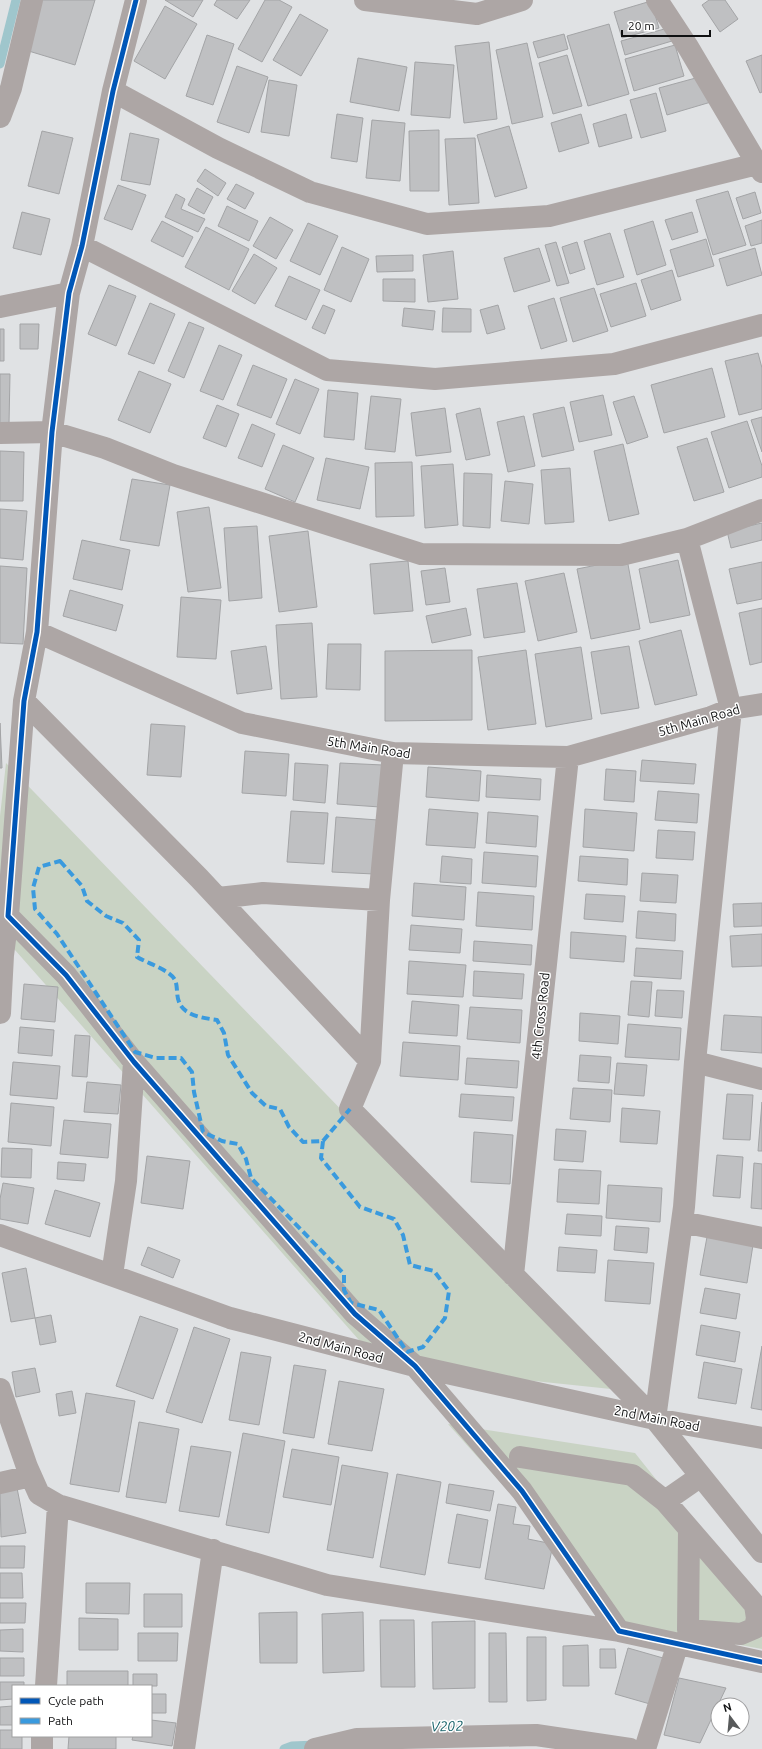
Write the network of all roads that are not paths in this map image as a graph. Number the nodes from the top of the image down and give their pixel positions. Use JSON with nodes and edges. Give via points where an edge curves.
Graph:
{"nodes":[{"id":1,"x":32,"y":0,"type":"edge"},
{"id":2,"x":136,"y":0,"type":"edge"},
{"id":3,"x":365,"y":0,"type":"edge"},
{"id":4,"x":522,"y":0,"type":"edge"},
{"id":5,"x":657,"y":0,"type":"edge"},
{"id":6,"x":113,"y":91,"type":"junction"},
{"id":7,"x":0,"y":117,"type":"edge"},
{"id":8,"x":759,"y":168,"type":"edge"},
{"id":9,"x":82,"y":246,"type":"junction"},
{"id":10,"x":68,"y":293,"type":"junction"},
{"id":11,"x":0,"y":306,"type":"edge"},
{"id":12,"x":762,"y":325,"type":"edge"},
{"id":13,"x":52,"y":432,"type":"junction"},
{"id":14,"x":0,"y":433,"type":"edge"},
{"id":15,"x":762,"y":510,"type":"edge"},
{"id":16,"x":687,"y":539,"type":"junction"},
{"id":17,"x":37,"y":632,"type":"junction"},
{"id":18,"x":24,"y":701,"type":"junction"},
{"id":19,"x":762,"y":704,"type":"edge"},
{"id":20,"x":731,"y":709,"type":"junction"},
{"id":21,"x":393,"y":754,"type":"junction"},
{"id":22,"x":568,"y":757,"type":"junction"},
{"id":23,"x":218,"y":898,"type":"junction"},
{"id":24,"x":379,"y":900,"type":"junction"},
{"id":25,"x":8,"y":916,"type":"junction"},
{"id":26,"x":0,"y":1013,"type":"edge"},
{"id":27,"x":370,"y":1061,"type":"junction"},
{"id":28,"x":134,"y":1062,"type":"junction"},
{"id":29,"x":695,"y":1062,"type":"junction"},
{"id":30,"x":762,"y":1079,"type":"edge"},
{"id":31,"x":682,"y":1222,"type":"junction"},
{"id":32,"x":0,"y":1235,"type":"edge"},
{"id":33,"x":762,"y":1238,"type":"edge"},
{"id":34,"x":112,"y":1275,"type":"junction"},
{"id":35,"x":513,"y":1275,"type":"junction"},
{"id":36,"x":415,"y":1366,"type":"junction"},
{"id":37,"x":0,"y":1388,"type":"edge"},
{"id":38,"x":655,"y":1418,"type":"junction"},
{"id":39,"x":762,"y":1438,"type":"edge"},
{"id":40,"x":520,"y":1457,"type":"dead end"},
{"id":41,"x":31,"y":1476,"type":"junction"},
{"id":42,"x":701,"y":1476,"type":"junction"},
{"id":43,"x":0,"y":1483,"type":"edge"},
{"id":44,"x":665,"y":1501,"type":"junction"},
{"id":45,"x":58,"y":1505,"type":"junction"},
{"id":46,"x":689,"y":1530,"type":"junction"},
{"id":47,"x":212,"y":1550,"type":"junction"},
{"id":48,"x":762,"y":1552,"type":"edge"},
{"id":49,"x":619,"y":1631,"type":"junction"},
{"id":50,"x":678,"y":1643,"type":"junction"},
{"id":51,"x":762,"y":1662,"type":"edge"},
{"id":52,"x":46,"y":1685,"type":"edge"},
{"id":53,"x":42,"y":1737,"type":"edge"},
{"id":54,"x":448,"y":1743,"type":"edge"},
{"id":55,"x":42,"y":1749,"type":"edge"},
{"id":56,"x":184,"y":1749,"type":"edge"},
{"id":57,"x":315,"y":1749,"type":"edge"},
{"id":58,"x":630,"y":1749,"type":"edge"},
{"id":59,"x":646,"y":1749,"type":"edge"}],
"edges":[{"from":1,"to":7,"type":"street","via":[[11,88]]},
{"from":2,"to":6,"type":"street"},
{"from":3,"to":4,"type":"street","via":[[477,14]]},
{"from":5,"to":8,"type":"street"},
{"from":6,"to":8,"type":"street","via":[[218,148],[310,192],[427,224],[549,216]]},
{"from":6,"to":9,"type":"street"},
{"from":9,"to":10,"type":"street"},
{"from":9,"to":12,"type":"street","via":[[327,370],[435,378],[614,364]]},
{"from":10,"to":11,"type":"street"},
{"from":10,"to":13,"type":"street"},
{"from":13,"to":14,"type":"street"},
{"from":13,"to":16,"type":"street","via":[[105,448],[173,475],[422,554],[621,555]]},
{"from":13,"to":17,"type":"street"},
{"from":15,"to":16,"type":"street"},
{"from":16,"to":20,"type":"street"},
{"from":17,"to":18,"type":"street"},
{"from":17,"to":21,"type":"street","name":"5th Main Road","via":[[242,723]]},
{"from":18,"to":23,"type":"street"},
{"from":18,"to":25,"type":"street"},
{"from":19,"to":20,"type":"street","name":"5th Main Road"},
{"from":20,"to":22,"type":"street","name":"5th Main Road"},
{"from":20,"to":29,"type":"street"},
{"from":21,"to":22,"type":"street","name":"5th Main Road"},
{"from":21,"to":24,"type":"street"},
{"from":22,"to":35,"type":"street","name":"4th Cross Road"},
{"from":23,"to":24,"type":"street","via":[[263,893]]},
{"from":23,"to":27,"type":"street"},
{"from":24,"to":27,"type":"street"},
{"from":25,"to":26,"type":"street"},
{"from":25,"to":28,"type":"street","via":[[66,975]]},
{"from":27,"to":35,"type":"street","via":[[350,1109]]},
{"from":28,"to":34,"type":"street","via":[[126,1181]]},
{"from":28,"to":36,"type":"street","via":[[355,1314]]},
{"from":29,"to":30,"type":"street"},
{"from":29,"to":31,"type":"street"},
{"from":31,"to":33,"type":"street"},
{"from":31,"to":38,"type":"street"},
{"from":32,"to":34,"type":"street","name":"2nd Main Road"},
{"from":34,"to":36,"type":"street","name":"2nd Main Road","via":[[230,1318]]},
{"from":35,"to":38,"type":"street"},
{"from":36,"to":38,"type":"street","name":"2nd Main Road"},
{"from":36,"to":49,"type":"street","via":[[522,1492]]},
{"from":37,"to":41,"type":"street"},
{"from":38,"to":39,"type":"street","name":"2nd Main Road"},
{"from":38,"to":42,"type":"street"},
{"from":40,"to":44,"type":"street","via":[[632,1475]]},
{"from":41,"to":43,"type":"street"},
{"from":41,"to":45,"type":"street","via":[[39,1494]]},
{"from":42,"to":44,"type":"street"},
{"from":42,"to":48,"type":"street"},
{"from":44,"to":46,"type":"street"},
{"from":45,"to":47,"type":"street"},
{"from":45,"to":52,"type":"street"},
{"from":46,"to":46,"type":"street","via":[[756,1605],[755,1628],[742,1634],[688,1630]]},
{"from":47,"to":49,"type":"street","via":[[327,1585]]},
{"from":47,"to":56,"type":"street"},
{"from":49,"to":50,"type":"street"},
{"from":50,"to":51,"type":"street"},
{"from":50,"to":59,"type":"street"},
{"from":53,"to":55,"type":"street"},
{"from":54,"to":57,"type":"street","via":[[357,1739]]},
{"from":54,"to":58,"type":"street","via":[[536,1735]]}]}
